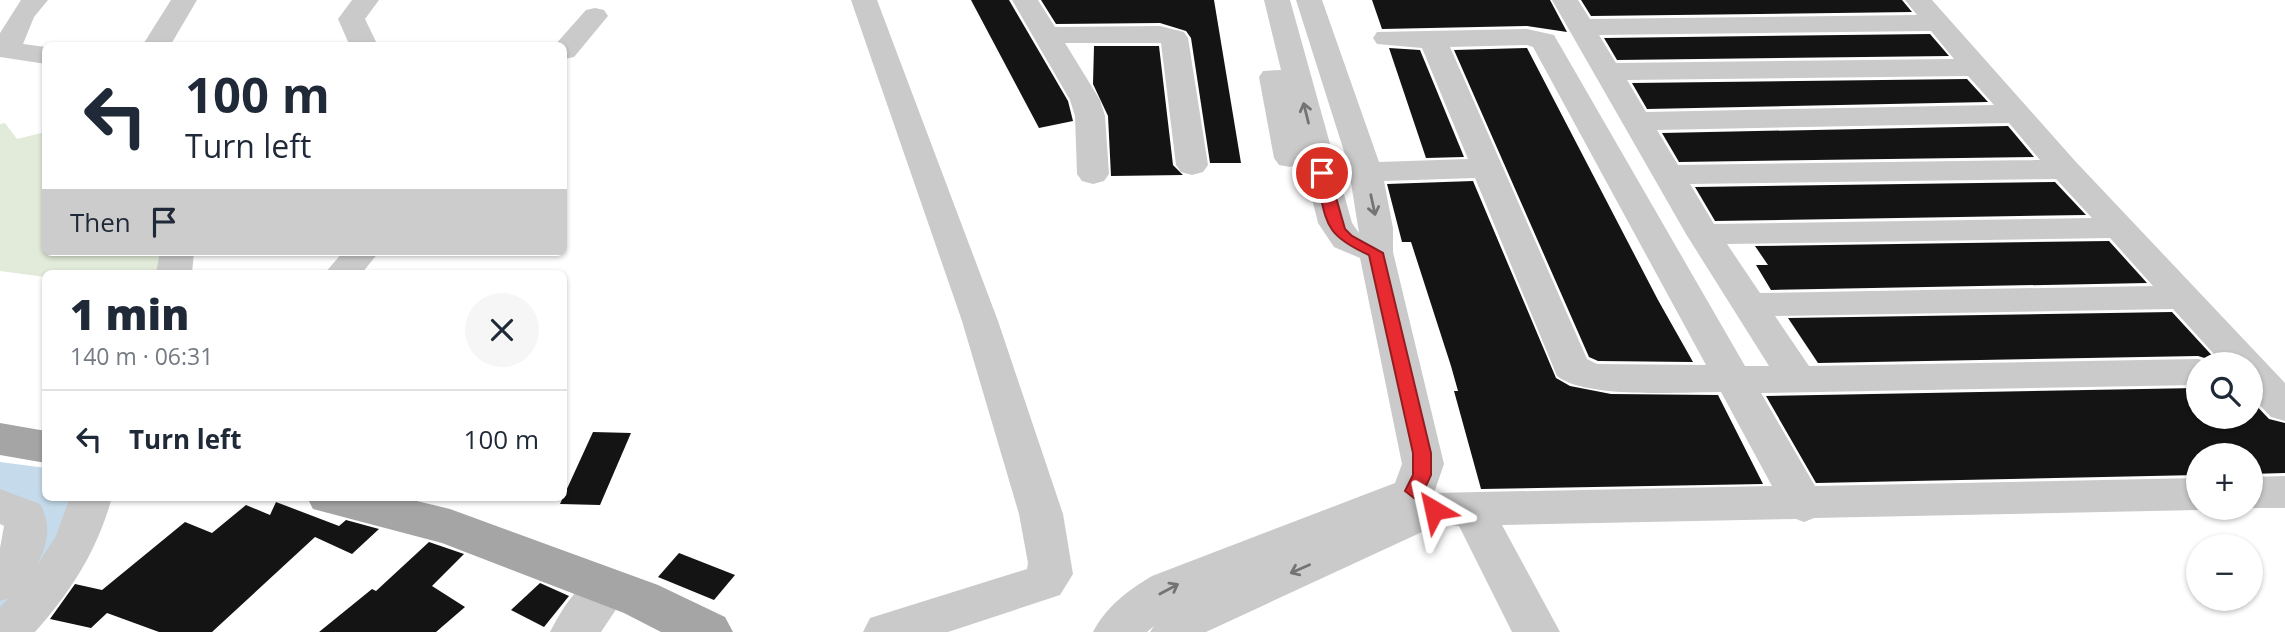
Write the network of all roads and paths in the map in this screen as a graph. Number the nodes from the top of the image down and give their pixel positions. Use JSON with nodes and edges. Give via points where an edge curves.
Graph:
{"nodes":[{"id":1,"x":35,"y":0,"type":"edge"},
{"id":2,"x":184,"y":0,"type":"edge"},
{"id":3,"x":366,"y":0,"type":"edge"},
{"id":4,"x":864,"y":0,"type":"edge"},
{"id":5,"x":1025,"y":0,"type":"edge"},
{"id":6,"x":1257,"y":0,"type":"edge"},
{"id":7,"x":1277,"y":0,"type":"edge"},
{"id":8,"x":1309,"y":0,"type":"edge"},
{"id":9,"x":1928,"y":11,"type":"edge"},
{"id":10,"x":1572,"y":13,"type":"edge"},
{"id":11,"x":595,"y":16,"type":"dead end"},
{"id":12,"x":1044,"y":34,"type":"junction"},
{"id":13,"x":1387,"y":38,"type":"dead end"},
{"id":14,"x":1441,"y":40,"type":"junction"},
{"id":15,"x":158,"y":42,"type":"edge"},
{"id":16,"x":362,"y":42,"type":"edge"},
{"id":17,"x":567,"y":48,"type":"edge"},
{"id":18,"x":5,"y":55,"type":"edge"},
{"id":19,"x":42,"y":56,"type":"edge"},
{"id":20,"x":1975,"y":67,"type":"junction"},
{"id":21,"x":1610,"y":79,"type":"junction"},
{"id":22,"x":1567,"y":86,"type":"junction"},
{"id":23,"x":2018,"y":114,"type":"junction"},
{"id":24,"x":1636,"y":121,"type":"junction"},
{"id":25,"x":1290,"y":158,"type":"dead end"},
{"id":26,"x":1192,"y":165,"type":"dead end"},
{"id":27,"x":1489,"y":168,"type":"junction"},
{"id":28,"x":2065,"y":169,"type":"junction"},
{"id":29,"x":1365,"y":172,"type":"junction"},
{"id":30,"x":1093,"y":174,"type":"dead end"},
{"id":31,"x":1668,"y":175,"type":"junction"},
{"id":32,"x":2120,"y":228,"type":"junction"},
{"id":33,"x":1703,"y":234,"type":"junction"},
{"id":34,"x":1376,"y":253,"type":"junction"},
{"id":35,"x":358,"y":256,"type":"edge"},
{"id":36,"x":346,"y":270,"type":"edge"},
{"id":37,"x":2183,"y":297,"type":"junction"},
{"id":38,"x":1748,"y":305,"type":"junction"},
{"id":39,"x":2233,"y":352,"type":"edge"},
{"id":40,"x":2186,"y":372,"type":"edge"},
{"id":41,"x":1732,"y":377,"type":"junction"},
{"id":42,"x":1798,"y":380,"type":"junction"},
{"id":43,"x":2263,"y":383,"type":"edge"},
{"id":44,"x":2285,"y":406,"type":"edge"},
{"id":45,"x":0,"y":439,"type":"edge"},
{"id":46,"x":42,"y":446,"type":"edge"},
{"id":47,"x":2285,"y":492,"type":"edge"},
{"id":48,"x":2263,"y":493,"type":"edge"},
{"id":49,"x":2186,"y":494,"type":"edge"},
{"id":50,"x":90,"y":501,"type":"edge"},
{"id":51,"x":345,"y":501,"type":"edge"},
{"id":52,"x":1804,"y":505,"type":"junction"},
{"id":53,"x":0,"y":506,"type":"edge"},
{"id":54,"x":1424,"y":506,"type":"junction"},
{"id":55,"x":0,"y":582,"type":"edge"},
{"id":56,"x":608,"y":587,"type":"junction"},
{"id":57,"x":6,"y":632,"type":"edge"},
{"id":58,"x":574,"y":632,"type":"edge"},
{"id":59,"x":708,"y":632,"type":"edge"},
{"id":60,"x":887,"y":632,"type":"edge"},
{"id":61,"x":1117,"y":632,"type":"edge"},
{"id":62,"x":1174,"y":632,"type":"edge"},
{"id":63,"x":1535,"y":632,"type":"edge"}],
"edges":[{"from":1,"to":18,"type":"street","via":[[22,15]]},
{"from":2,"to":15,"type":"street"},
{"from":3,"to":16,"type":"street","via":[[351,19]]},
{"from":4,"to":60,"type":"street","via":[[980,321],[1041,514],[1050,563],[1044,582]]},
{"from":5,"to":12,"type":"street"},
{"from":6,"to":25,"type":"street"},
{"from":34,"to":7,"type":"street","one_way":true,"via":[[1346,240],[1338,231]]},
{"from":8,"to":29,"type":"street"},
{"from":9,"to":10,"type":"street"},
{"from":9,"to":20,"type":"street"},
{"from":10,"to":21,"type":"street"},
{"from":11,"to":17,"type":"street"},
{"from":12,"to":26,"type":"street","via":[[1160,34],[1174,38]]},
{"from":12,"to":30,"type":"street","via":[[1085,100]]},
{"from":13,"to":14,"type":"street"},
{"from":14,"to":22,"type":"street","via":[[1539,38]]},
{"from":14,"to":27,"type":"street","via":[[1436,47]]},
{"from":18,"to":19,"type":"street"},
{"from":20,"to":21,"type":"street"},
{"from":20,"to":23,"type":"street"},
{"from":21,"to":22,"type":"street"},
{"from":21,"to":24,"type":"street"},
{"from":22,"to":41,"type":"street"},
{"from":23,"to":24,"type":"street"},
{"from":23,"to":28,"type":"street"},
{"from":24,"to":31,"type":"street"},
{"from":27,"to":29,"type":"street"},
{"from":27,"to":41,"type":"street","via":[[1571,367],[1597,377]]},
{"from":28,"to":31,"type":"street"},
{"from":28,"to":32,"type":"street"},
{"from":29,"to":34,"type":"street","one_way":true,"via":[[1377,224]]},
{"from":31,"to":33,"type":"street"},
{"from":32,"to":33,"type":"street"},
{"from":32,"to":37,"type":"street"},
{"from":33,"to":38,"type":"street"},
{"from":34,"to":54,"type":"street","via":[[1422,453]]},
{"from":35,"to":36,"type":"street"},
{"from":37,"to":38,"type":"street"},
{"from":37,"to":39,"type":"street"},
{"from":38,"to":42,"type":"street"},
{"from":40,"to":42,"type":"street"},
{"from":41,"to":42,"type":"street"},
{"from":41,"to":52,"type":"street"},
{"from":43,"to":44,"type":"street"},
{"from":45,"to":46,"type":"main road"},
{"from":47,"to":48,"type":"street"},
{"from":49,"to":52,"type":"street"},
{"from":50,"to":57,"type":"street","via":[[73,550]]},
{"from":51,"to":56,"type":"main road","via":[[450,527]]},
{"from":52,"to":54,"type":"street"},
{"from":53,"to":55,"type":"street","via":[[25,516],[27,526],[22,552]]},
{"from":61,"to":54,"type":"street","one_way":true,"via":[[1168,589]]},
{"from":54,"to":62,"type":"street","one_way":true,"via":[[1190,618]]},
{"from":54,"to":63,"type":"street","via":[[1495,559]]},
{"from":56,"to":58,"type":"street"},
{"from":56,"to":59,"type":"main road"}]}
